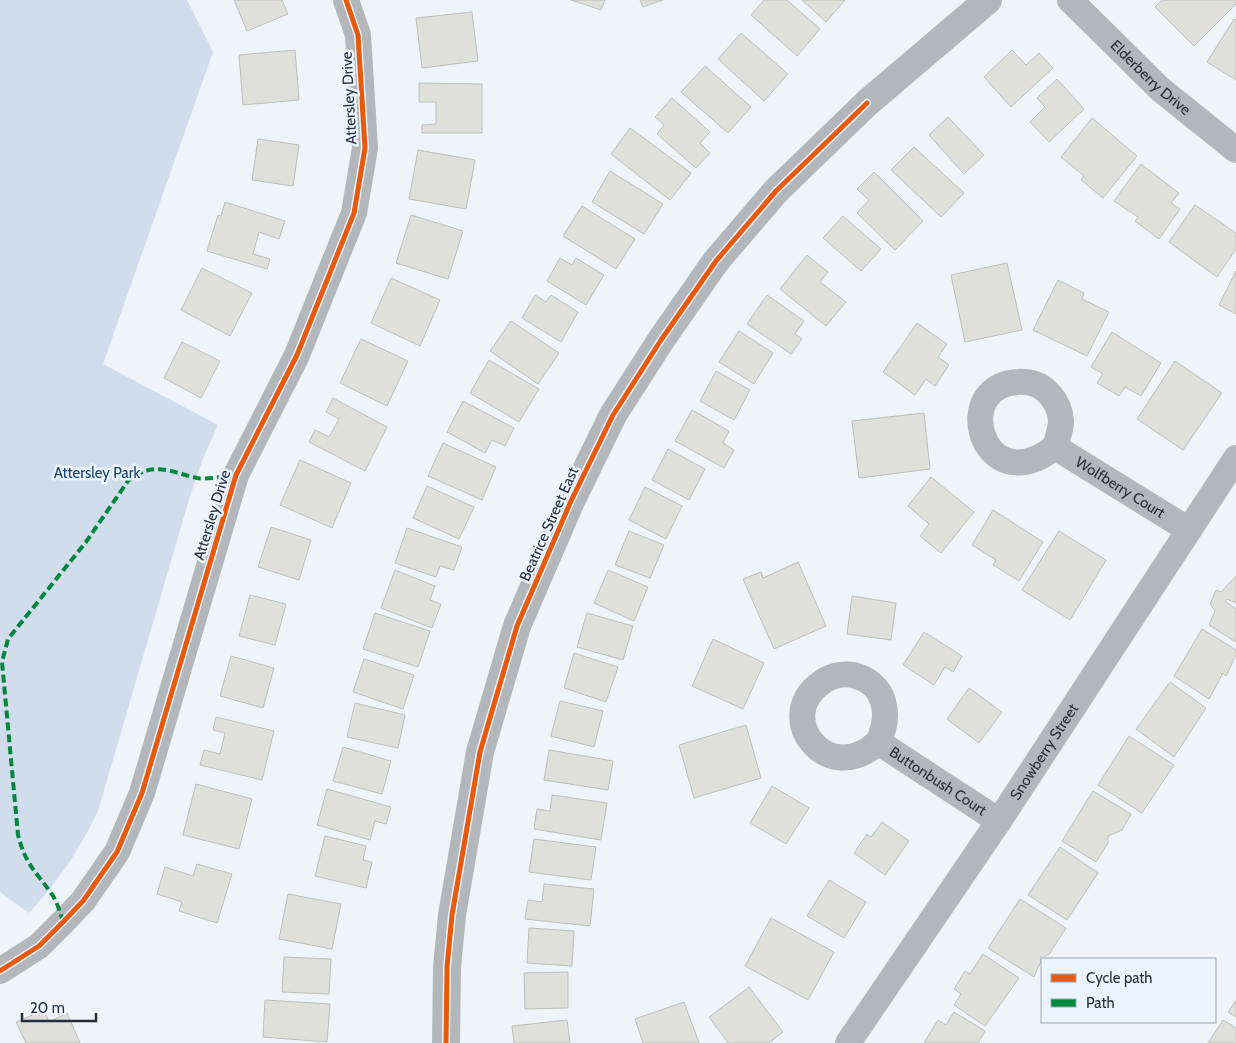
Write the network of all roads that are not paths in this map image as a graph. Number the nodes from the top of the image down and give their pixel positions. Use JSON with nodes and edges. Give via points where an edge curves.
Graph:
{"nodes":[{"id":1,"x":346,"y":0,"type":"edge"},
{"id":2,"x":988,"y":0,"type":"edge"},
{"id":3,"x":1070,"y":0,"type":"edge"},
{"id":4,"x":1236,"y":150,"type":"edge"},
{"id":5,"x":1055,"y":447,"type":"dead end"},
{"id":6,"x":1236,"y":458,"type":"edge"},
{"id":7,"x":1189,"y":530,"type":"junction"},
{"id":8,"x":878,"y":742,"type":"dead end"},
{"id":9,"x":999,"y":821,"type":"junction"},
{"id":10,"x":0,"y":971,"type":"edge"},
{"id":11,"x":446,"y":1043,"type":"edge"},
{"id":12,"x":848,"y":1043,"type":"edge"}],
"edges":[{"from":1,"to":10,"type":"street","name":"Attersley Drive","via":[[358,35],[365,148],[354,213],[297,355],[236,475],[142,793],[118,852],[83,902],[38,946]]},
{"from":2,"to":11,"type":"street","name":"Beatrice Street East","via":[[867,103],[776,192],[716,261],[613,415],[517,626],[480,752],[452,915],[447,967]]},
{"from":3,"to":4,"type":"street","name":"Elderberry Drive","via":[[1160,89]]},
{"from":5,"to":7,"type":"street","name":"Wolfberry Court"},
{"from":6,"to":7,"type":"street","name":"Snowberry Street"},
{"from":7,"to":9,"type":"street","name":"Snowberry Street"},
{"from":8,"to":9,"type":"street","name":"Buttonbush Court"},
{"from":9,"to":12,"type":"street","name":"Snowberry Street"}]}
